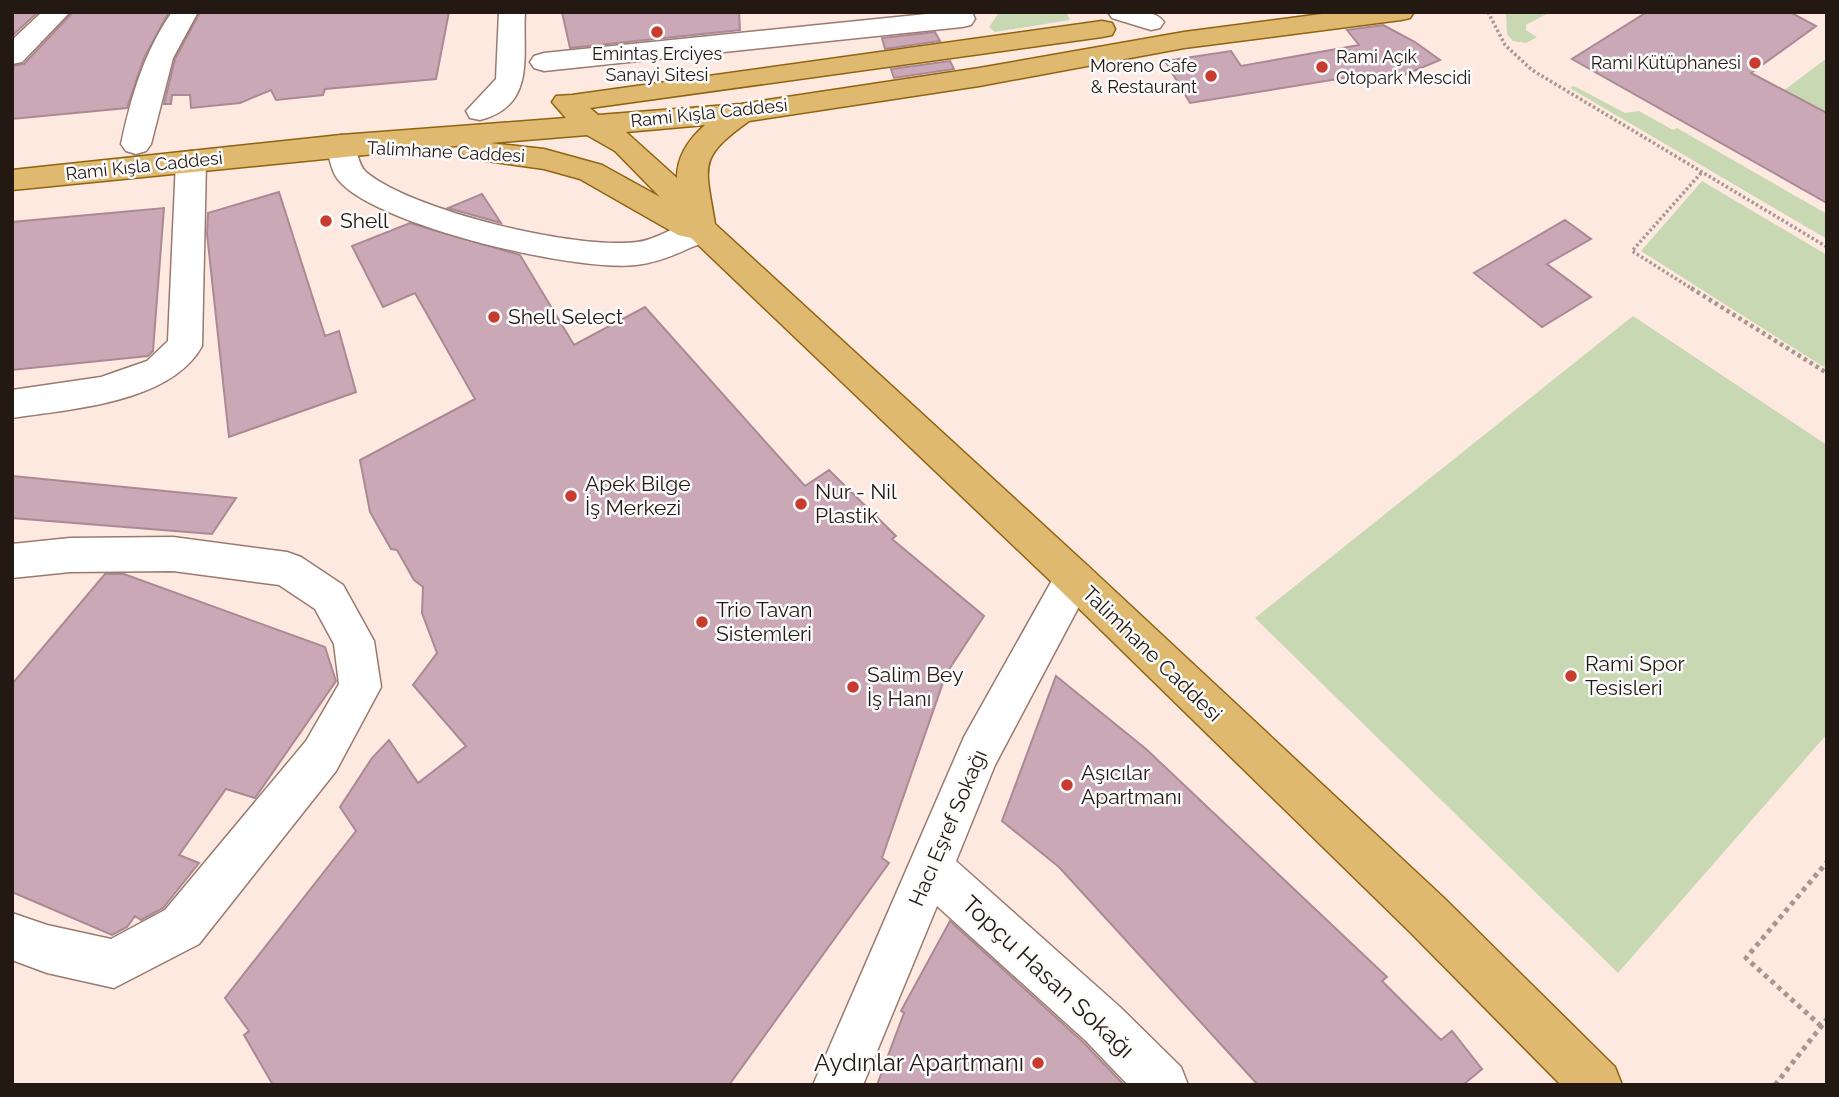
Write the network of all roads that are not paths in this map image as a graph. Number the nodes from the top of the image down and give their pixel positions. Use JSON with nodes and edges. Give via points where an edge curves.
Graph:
{"nodes":[{"id":1,"x":57,"y":12,"type":"edge"},
{"id":2,"x":185,"y":12,"type":"edge"},
{"id":3,"x":512,"y":12,"type":"edge"},
{"id":4,"x":522,"y":12,"type":"edge"},
{"id":5,"x":1121,"y":12,"type":"edge"},
{"id":6,"x":1208,"y":12,"type":"edge"},
{"id":7,"x":1401,"y":12,"type":"edge"},
{"id":8,"x":966,"y":14,"type":"edge"},
{"id":9,"x":1143,"y":17,"type":"edge"},
{"id":10,"x":1184,"y":40,"type":"junction"},
{"id":11,"x":962,"y":47,"type":"junction"},
{"id":12,"x":12,"y":56,"type":"edge"},
{"id":13,"x":544,"y":62,"type":"junction"},
{"id":14,"x":566,"y":102,"type":"junction"},
{"id":15,"x":480,"y":111,"type":"junction"},
{"id":16,"x":741,"y":113,"type":"junction"},
{"id":17,"x":590,"y":124,"type":"junction"},
{"id":18,"x":136,"y":144,"type":"junction"},
{"id":19,"x":341,"y":145,"type":"junction"},
{"id":20,"x":12,"y":156,"type":"edge"},
{"id":21,"x":191,"y":160,"type":"junction"},
{"id":22,"x":12,"y":180,"type":"edge"},
{"id":23,"x":702,"y":230,"type":"junction"},
{"id":24,"x":12,"y":404,"type":"edge"},
{"id":25,"x":12,"y":561,"type":"edge"},
{"id":26,"x":1074,"y":578,"type":"junction"},
{"id":27,"x":931,"y":870,"type":"junction"},
{"id":28,"x":12,"y":936,"type":"edge"},
{"id":29,"x":838,"y":1085,"type":"edge"},
{"id":30,"x":1163,"y":1085,"type":"edge"},
{"id":31,"x":1597,"y":1085,"type":"edge"}],
"edges":[{"from":1,"to":12,"type":"street"},
{"from":2,"to":18,"type":"street","via":[[171,31],[148,90]]},
{"from":3,"to":15,"type":"street","via":[[512,81]]},
{"from":4,"to":13,"type":"street"},
{"from":5,"to":9,"type":"street"},
{"from":6,"to":9,"type":"main road","name":"Rami Kışla Caddesi"},
{"from":7,"to":10,"type":"main road","name":"Rami Kışla Caddesi"},
{"from":8,"to":11,"type":"street"},
{"from":8,"to":13,"type":"street"},
{"from":9,"to":10,"type":"main road"},
{"from":9,"to":11,"type":"main road","name":"Rami Kışla Caddesi"},
{"from":10,"to":16,"type":"main road","name":"Rami Kışla Caddesi"},
{"from":11,"to":14,"type":"main road","name":"Rami Kışla Caddesi"},
{"from":13,"to":14,"type":"street"},
{"from":14,"to":15,"type":"main road","name":"Rami Kışla Caddesi"},
{"from":14,"to":17,"type":"main road","name":"Talimhane Caddesi"},
{"from":15,"to":18,"type":"main road","name":"Rami Kışla Caddesi"},
{"from":16,"to":17,"type":"main road","name":"Rami Kışla Caddesi"},
{"from":16,"to":23,"type":"main road","via":[[707,138],[695,154],[690,184]]},
{"from":17,"to":19,"type":"main road","name":"Rami Kışla Caddesi"},
{"from":17,"to":23,"type":"main road","name":"Talimhane Caddesi","via":[[625,144],[680,199]]},
{"from":18,"to":20,"type":"main road","name":"Rami Kışla Caddesi"},
{"from":19,"to":21,"type":"main road","name":"Rami Kışla Caddesi"},
{"from":19,"to":23,"type":"main road","name":"Talimhane Caddesi","via":[[492,152],[569,164],[606,179],[681,225]]},
{"from":19,"to":23,"type":"street","via":[[350,175],[372,194],[514,240],[576,253],[635,254]]},
{"from":21,"to":22,"type":"main road","name":"Rami Kışla Caddesi"},
{"from":21,"to":24,"type":"street","via":[[186,346],[159,370],[103,390]]},
{"from":23,"to":26,"type":"main road","name":"Talimhane Caddesi"},
{"from":25,"to":28,"type":"street","via":[[173,554],[287,569],[329,597],[354,641],[360,687],[321,756],[182,927],[114,964]]},
{"from":26,"to":27,"type":"street","name":"Hacı Eşref Sokağı","via":[[979,752]]},
{"from":26,"to":31,"type":"main road","name":"Talimhane Caddesi","via":[[1427,915]]},
{"from":27,"to":29,"type":"street","name":"Hacı Eşref Sokağı"},
{"from":27,"to":30,"type":"street","name":"Topçu Hasan Sokağı","via":[[1103,1024]]}]}
